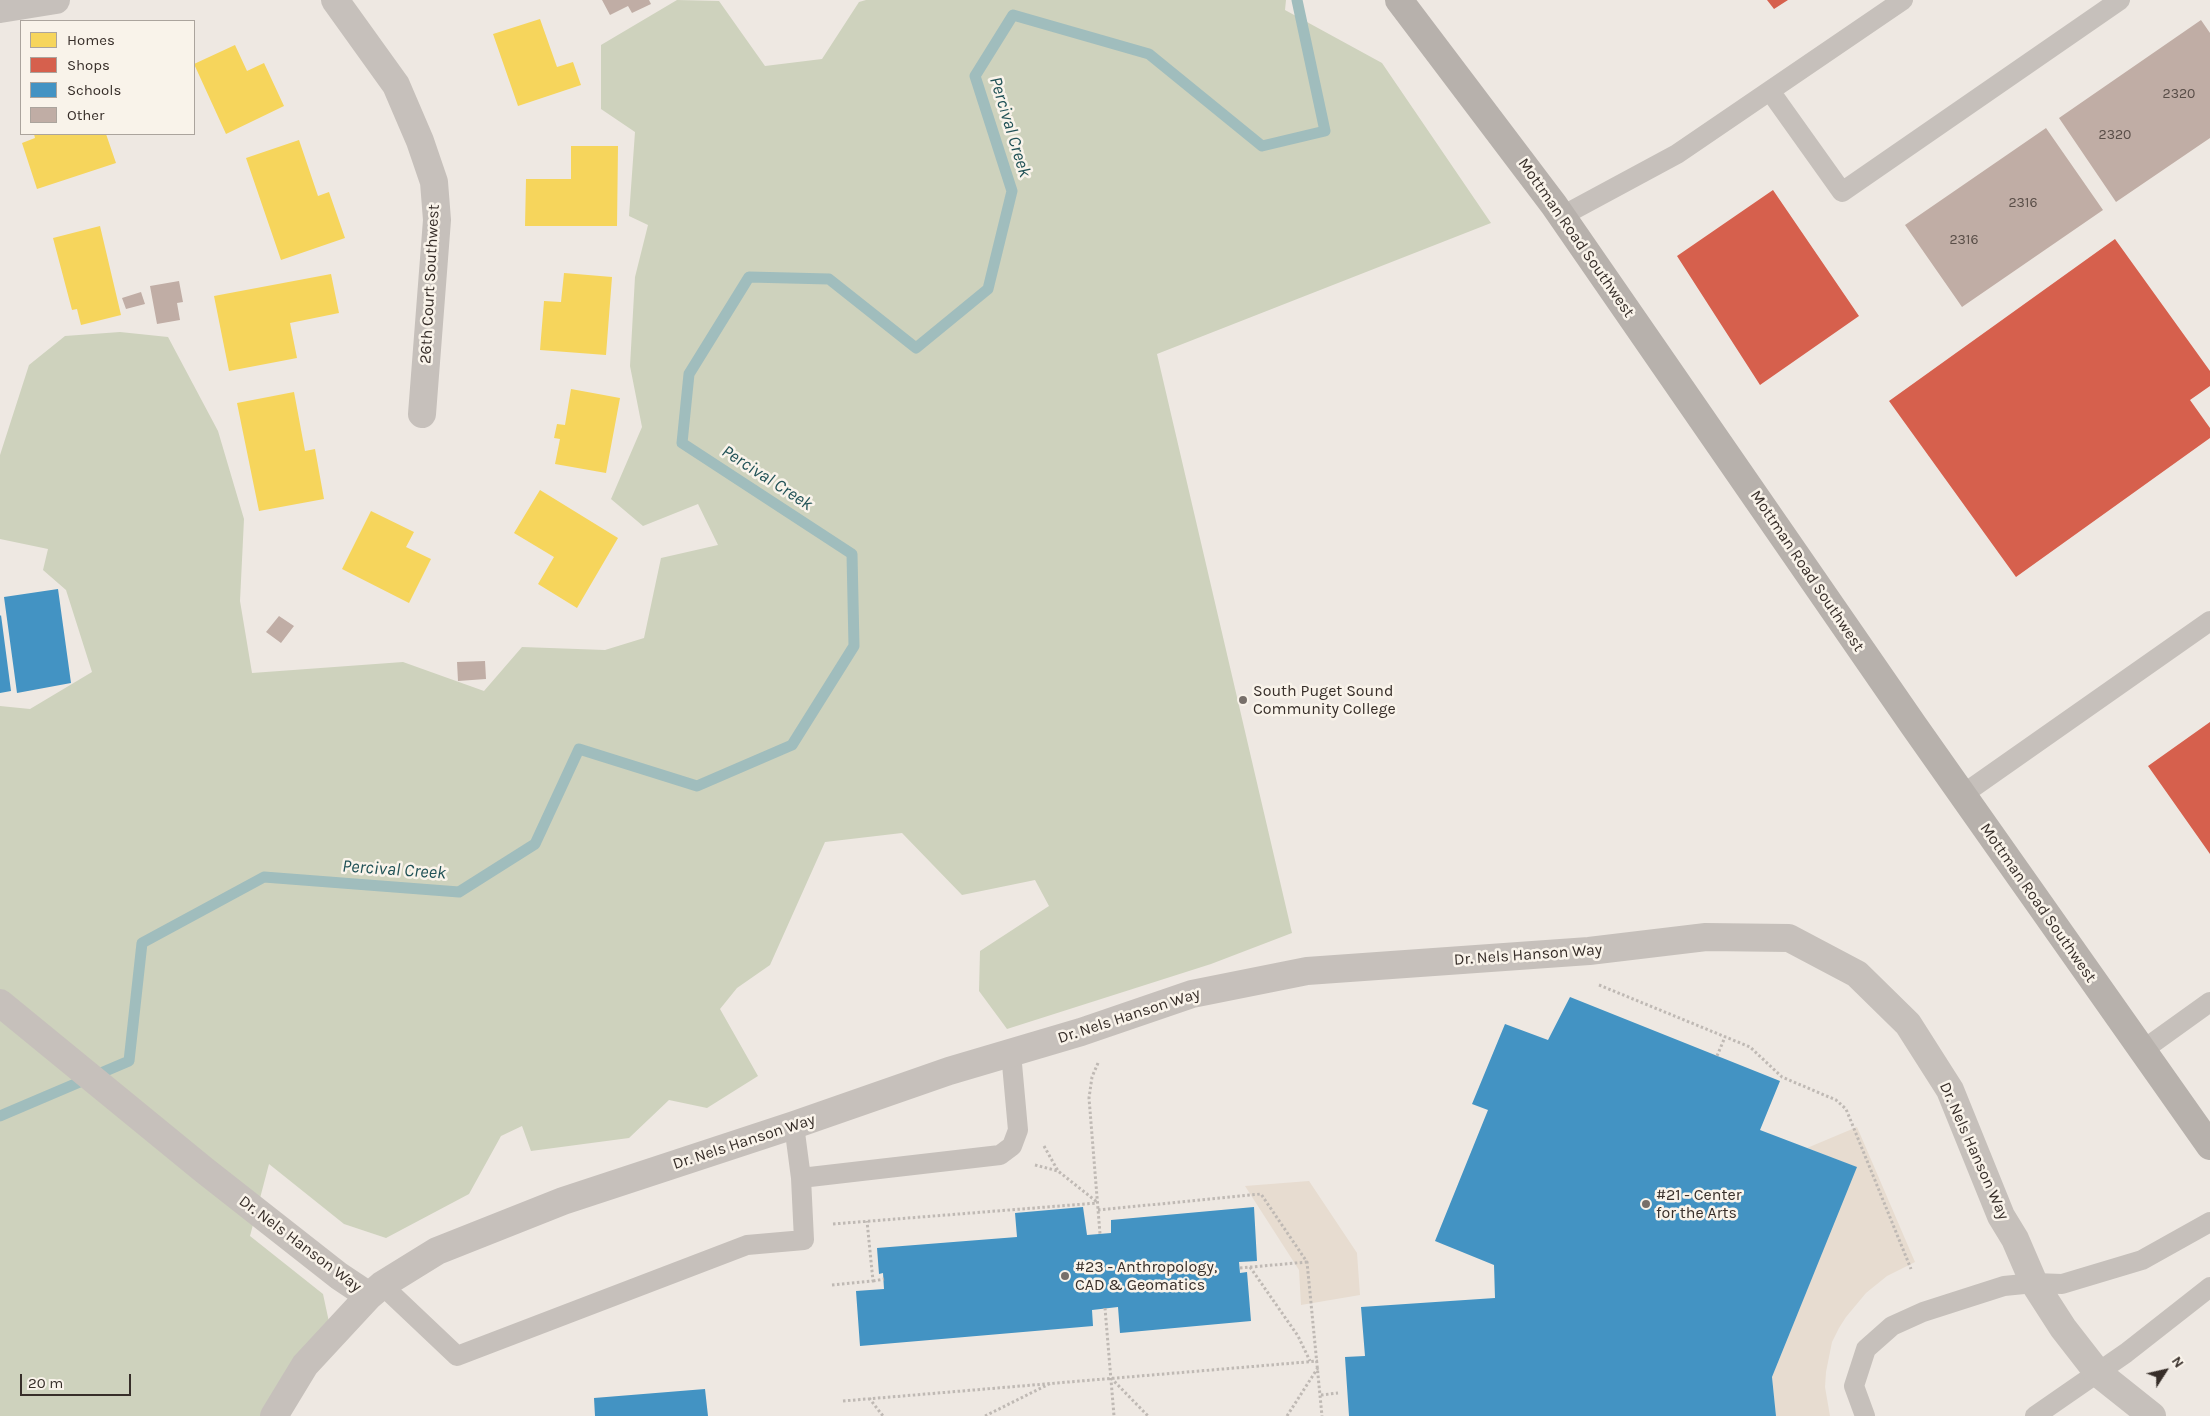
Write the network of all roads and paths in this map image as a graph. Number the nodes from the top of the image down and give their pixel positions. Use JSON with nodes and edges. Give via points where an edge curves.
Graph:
{"nodes":[{"id":1,"x":56,"y":0,"type":"edge"},
{"id":2,"x":336,"y":0,"type":"edge"},
{"id":3,"x":1399,"y":0,"type":"edge"},
{"id":4,"x":1903,"y":0,"type":"edge"},
{"id":5,"x":2120,"y":0,"type":"edge"},
{"id":6,"x":0,"y":9,"type":"edge"},
{"id":7,"x":1770,"y":91,"type":"junction"},
{"id":8,"x":1562,"y":216,"type":"junction"},
{"id":9,"x":422,"y":414,"type":"dead end"},
{"id":10,"x":2210,"y":621,"type":"edge"},
{"id":11,"x":1962,"y":795,"type":"junction"},
{"id":12,"x":1596,"y":984,"type":"dead end"},
{"id":13,"x":2210,"y":1002,"type":"edge"},
{"id":14,"x":0,"y":1003,"type":"edge"},
{"id":15,"x":1725,"y":1036,"type":"junction"},
{"id":16,"x":2143,"y":1050,"type":"junction"},
{"id":17,"x":1011,"y":1053,"type":"junction"},
{"id":18,"x":1717,"y":1056,"type":"dead end"},
{"id":19,"x":1099,"y":1059,"type":"dead end"},
{"id":20,"x":794,"y":1125,"type":"junction"},
{"id":21,"x":1042,"y":1138,"type":"dead end"},
{"id":22,"x":2210,"y":1146,"type":"edge"},
{"id":23,"x":1029,"y":1164,"type":"dead end"},
{"id":24,"x":1058,"y":1171,"type":"junction"},
{"id":25,"x":801,"y":1178,"type":"junction"},
{"id":26,"x":1097,"y":1203,"type":"junction"},
{"id":27,"x":1098,"y":1210,"type":"junction"},
{"id":28,"x":867,"y":1221,"type":"junction"},
{"id":29,"x":2210,"y":1222,"type":"edge"},
{"id":30,"x":828,"y":1225,"type":"dead end"},
{"id":31,"x":1100,"y":1234,"type":"dead end"},
{"id":32,"x":1307,"y":1262,"type":"junction"},
{"id":33,"x":1250,"y":1267,"type":"junction"},
{"id":34,"x":1240,"y":1268,"type":"dead end"},
{"id":35,"x":1911,"y":1269,"type":"dead end"},
{"id":36,"x":884,"y":1279,"type":"dead end"},
{"id":37,"x":873,"y":1280,"type":"junction"},
{"id":38,"x":2034,"y":1283,"type":"junction"},
{"id":39,"x":832,"y":1284,"type":"dead end"},
{"id":40,"x":2210,"y":1287,"type":"edge"},
{"id":41,"x":376,"y":1290,"type":"junction"},
{"id":42,"x":1105,"y":1308,"type":"dead end"},
{"id":43,"x":1310,"y":1361,"type":"junction"},
{"id":44,"x":1318,"y":1361,"type":"junction"},
{"id":45,"x":1318,"y":1366,"type":"junction"},
{"id":46,"x":2098,"y":1373,"type":"junction"},
{"id":47,"x":1111,"y":1378,"type":"junction"},
{"id":48,"x":1054,"y":1382,"type":"junction"},
{"id":49,"x":1338,"y":1393,"type":"dead end"},
{"id":50,"x":1321,"y":1395,"type":"junction"},
{"id":51,"x":868,"y":1398,"type":"junction"},
{"id":52,"x":843,"y":1401,"type":"dead end"},
{"id":53,"x":274,"y":1416,"type":"edge"},
{"id":54,"x":883,"y":1416,"type":"edge"},
{"id":55,"x":985,"y":1416,"type":"edge"},
{"id":56,"x":1114,"y":1416,"type":"edge"},
{"id":57,"x":1148,"y":1416,"type":"edge"},
{"id":58,"x":1287,"y":1416,"type":"edge"},
{"id":59,"x":1322,"y":1416,"type":"edge"},
{"id":60,"x":1865,"y":1416,"type":"edge"},
{"id":61,"x":2035,"y":1416,"type":"edge"},
{"id":62,"x":2152,"y":1416,"type":"edge"}],
"edges":[{"from":1,"to":6,"type":"street"},
{"from":2,"to":9,"type":"street","name":"26th Court Southwest","via":[[396,85],[434,182],[437,220]]},
{"from":3,"to":8,"type":"street","name":"Mottman Road Southwest"},
{"from":4,"to":7,"type":"lane"},
{"from":5,"to":7,"type":"lane","via":[[1842,192]]},
{"from":7,"to":8,"type":"lane","via":[[1677,154]]},
{"from":8,"to":11,"type":"street","name":"Mottman Road Southwest"},
{"from":10,"to":11,"type":"lane"},
{"from":11,"to":16,"type":"street","name":"Mottman Road Southwest"},
{"from":12,"to":15,"type":"path"},
{"from":13,"to":16,"type":"lane"},
{"from":14,"to":41,"type":"street","name":"Dr. Nels Hanson Way","via":[[339,1276]]},
{"from":15,"to":18,"type":"path"},
{"from":15,"to":35,"type":"path","via":[[1750,1048],[1782,1078],[1836,1100],[1846,1109]]},
{"from":16,"to":22,"type":"street","name":"Mottman Road Southwest"},
{"from":17,"to":20,"type":"street","name":"Dr. Nels Hanson Way"},
{"from":17,"to":25,"type":"lane","via":[[1018,1130],[1012,1146],[1000,1154]]},
{"from":17,"to":38,"type":"street","name":"Dr. Nels Hanson Way","via":[[1192,994],[1307,971],[1589,951],[1706,937],[1789,938],[1856,974],[1908,1024],[1950,1090],[2001,1216]]},
{"from":19,"to":26,"type":"path","via":[[1089,1098]]},
{"from":20,"to":25,"type":"lane"},
{"from":20,"to":41,"type":"street","name":"Dr. Nels Hanson Way","via":[[563,1201],[437,1251]]},
{"from":21,"to":24,"type":"path"},
{"from":23,"to":24,"type":"path"},
{"from":24,"to":26,"type":"path"},
{"from":25,"to":41,"type":"lane","via":[[804,1240],[747,1245],[458,1356]]},
{"from":26,"to":27,"type":"path"},
{"from":26,"to":28,"type":"path"},
{"from":27,"to":31,"type":"path"},
{"from":27,"to":32,"type":"path","via":[[1261,1194]]},
{"from":28,"to":30,"type":"path"},
{"from":28,"to":37,"type":"path"},
{"from":29,"to":38,"type":"lane","via":[[2142,1260],[2062,1284]]},
{"from":32,"to":33,"type":"path"},
{"from":32,"to":44,"type":"path"},
{"from":33,"to":34,"type":"path"},
{"from":33,"to":43,"type":"path","via":[[1298,1336]]},
{"from":36,"to":37,"type":"path"},
{"from":37,"to":39,"type":"path"},
{"from":38,"to":46,"type":"street","name":"Dr. Nels Hanson Way"},
{"from":38,"to":60,"type":"lane","via":[[2004,1286],[1964,1298],[1892,1326],[1866,1349],[1854,1386]]},
{"from":40,"to":46,"type":"lane"},
{"from":41,"to":53,"type":"street","via":[[305,1365]]},
{"from":42,"to":47,"type":"path"},
{"from":43,"to":44,"type":"path"},
{"from":43,"to":47,"type":"path"},
{"from":44,"to":45,"type":"path"},
{"from":45,"to":50,"type":"path"},
{"from":45,"to":58,"type":"path"},
{"from":46,"to":61,"type":"lane"},
{"from":46,"to":62,"type":"street","name":"Dr. Nels Hanson Way"},
{"from":47,"to":48,"type":"path"},
{"from":47,"to":56,"type":"path"},
{"from":47,"to":57,"type":"path"},
{"from":48,"to":51,"type":"path"},
{"from":48,"to":55,"type":"path"},
{"from":49,"to":50,"type":"path"},
{"from":50,"to":59,"type":"path"},
{"from":51,"to":52,"type":"path"},
{"from":51,"to":54,"type":"path"}]}
